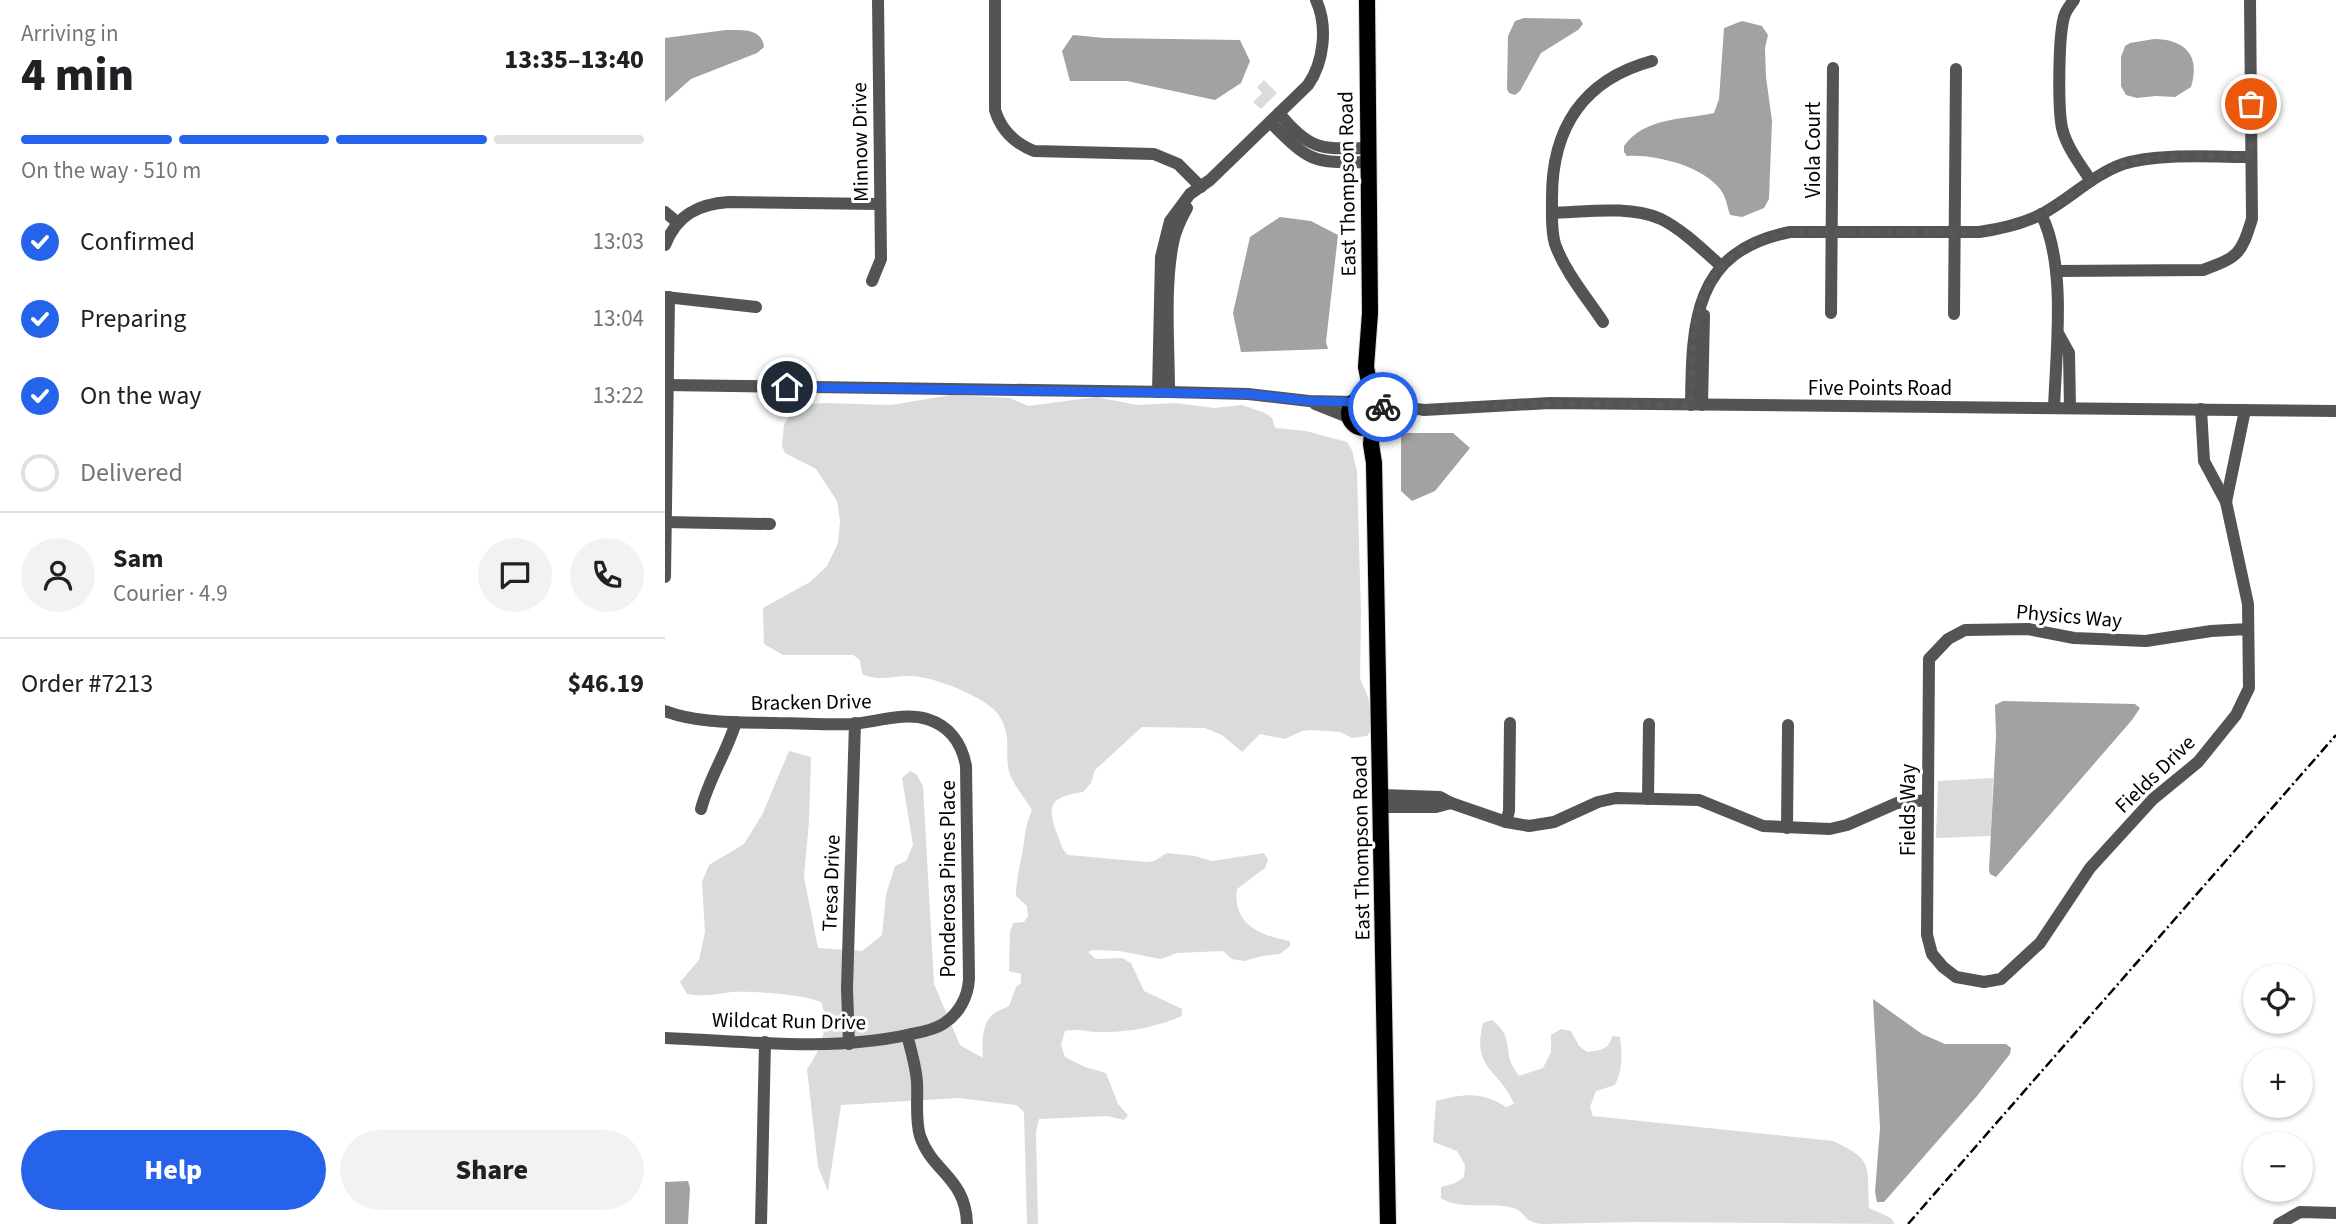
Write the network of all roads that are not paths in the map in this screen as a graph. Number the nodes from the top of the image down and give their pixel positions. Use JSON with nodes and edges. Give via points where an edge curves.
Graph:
{"nodes":[{"id":1,"x":878,"y":0,"type":"edge"},
{"id":2,"x":995,"y":0,"type":"edge"},
{"id":3,"x":1316,"y":0,"type":"edge"},
{"id":4,"x":1367,"y":0,"type":"edge"},
{"id":5,"x":2074,"y":0,"type":"edge"},
{"id":6,"x":2250,"y":0,"type":"edge"},
{"id":7,"x":1652,"y":61,"type":"dead end"},
{"id":8,"x":1833,"y":68,"type":"dead end"},
{"id":9,"x":1955,"y":69,"type":"dead end"},
{"id":10,"x":1275,"y":118,"type":"junction"},
{"id":11,"x":1368,"y":155,"type":"junction"},
{"id":12,"x":2251,"y":157,"type":"junction"},
{"id":13,"x":2091,"y":181,"type":"junction"},
{"id":14,"x":1201,"y":187,"type":"junction"},
{"id":15,"x":880,"y":204,"type":"junction"},
{"id":16,"x":665,"y":212,"type":"edge"},
{"id":17,"x":1552,"y":213,"type":"junction"},
{"id":18,"x":2041,"y":214,"type":"junction"},
{"id":19,"x":677,"y":222,"type":"junction"},
{"id":20,"x":1832,"y":232,"type":"junction"},
{"id":21,"x":1955,"y":233,"type":"junction"},
{"id":22,"x":665,"y":245,"type":"edge"},
{"id":23,"x":1721,"y":266,"type":"junction"},
{"id":24,"x":2056,"y":271,"type":"junction"},
{"id":25,"x":872,"y":281,"type":"dead end"},
{"id":26,"x":667,"y":297,"type":"edge"},
{"id":27,"x":757,"y":307,"type":"dead end"},
{"id":28,"x":1831,"y":313,"type":"dead end"},
{"id":29,"x":1954,"y":314,"type":"dead end"},
{"id":30,"x":1603,"y":322,"type":"dead end"},
{"id":31,"x":2057,"y":331,"type":"junction"},
{"id":32,"x":1366,"y":367,"type":"junction"},
{"id":33,"x":667,"y":385,"type":"edge"},
{"id":34,"x":1163,"y":392,"type":"junction"},
{"id":35,"x":1374,"y":403,"type":"junction"},
{"id":36,"x":1697,"y":405,"type":"junction"},
{"id":37,"x":2053,"y":408,"type":"junction"},
{"id":38,"x":2070,"y":408,"type":"junction"},
{"id":39,"x":2201,"y":409,"type":"junction"},
{"id":40,"x":1424,"y":410,"type":"junction"},
{"id":41,"x":2245,"y":410,"type":"junction"},
{"id":42,"x":2336,"y":411,"type":"edge"},
{"id":43,"x":1353,"y":412,"type":"junction"},
{"id":44,"x":1375,"y":423,"type":"junction"},
{"id":45,"x":1372,"y":471,"type":"junction"},
{"id":46,"x":2226,"y":502,"type":"junction"},
{"id":47,"x":666,"y":522,"type":"edge"},
{"id":48,"x":770,"y":524,"type":"dead end"},
{"id":49,"x":665,"y":577,"type":"edge"},
{"id":50,"x":2248,"y":629,"type":"junction"},
{"id":51,"x":1936,"y":652,"type":"joint"},
{"id":52,"x":665,"y":711,"type":"edge"},
{"id":53,"x":736,"y":722,"type":"junction"},
{"id":54,"x":855,"y":723,"type":"junction"},
{"id":55,"x":1510,"y":723,"type":"dead end"},
{"id":56,"x":1649,"y":724,"type":"dead end"},
{"id":57,"x":1788,"y":725,"type":"dead end"},
{"id":58,"x":953,"y":736,"type":"joint"},
{"id":59,"x":1648,"y":799,"type":"junction"},
{"id":60,"x":1927,"y":800,"type":"junction"},
{"id":61,"x":1382,"y":801,"type":"junction"},
{"id":62,"x":701,"y":809,"type":"dead end"},
{"id":63,"x":1506,"y":822,"type":"junction"},
{"id":64,"x":1787,"y":828,"type":"junction"},
{"id":65,"x":1943,"y":967,"type":"joint"},
{"id":66,"x":950,"y":1019,"type":"joint"},
{"id":67,"x":907,"y":1035,"type":"junction"},
{"id":68,"x":665,"y":1038,"type":"edge"},
{"id":69,"x":765,"y":1042,"type":"junction"},
{"id":70,"x":849,"y":1044,"type":"junction"},
{"id":71,"x":2336,"y":1213,"type":"edge"},
{"id":72,"x":761,"y":1224,"type":"edge"},
{"id":73,"x":967,"y":1224,"type":"edge"},
{"id":74,"x":1388,"y":1224,"type":"edge"},
{"id":75,"x":2279,"y":1224,"type":"edge"}],
"edges":[{"from":1,"to":15,"type":"street","name":"Minnow Drive"},
{"from":2,"to":14,"type":"street","via":[[995,110],[1006,140],[1034,151],[1154,154],[1178,164]]},
{"from":3,"to":10,"type":"street","via":[[1322,23],[1320,64],[1308,85]]},
{"from":4,"to":11,"type":"main road","name":"East Thompson Road"},
{"from":5,"to":13,"type":"street","via":[[2061,31],[2061,113],[2069,148]]},
{"from":6,"to":12,"type":"street"},
{"from":7,"to":17,"type":"street","via":[[1609,78],[1568,122],[1554,159]]},
{"from":8,"to":20,"type":"street","name":"Viola Court"},
{"from":9,"to":21,"type":"street"},
{"from":10,"to":11,"type":"street","via":[[1297,134],[1302,145]]},
{"from":10,"to":14,"type":"street"},
{"from":11,"to":32,"type":"main road","name":"East Thompson Road"},
{"from":12,"to":13,"type":"street","via":[[2125,163]]},
{"from":12,"to":24,"type":"street","via":[[2252,219],[2242,249],[2224,263],[2203,270]]},
{"from":13,"to":18,"type":"street"},
{"from":14,"to":34,"type":"street","via":[[1173,244]]},
{"from":15,"to":19,"type":"street","via":[[716,203],[696,208]]},
{"from":15,"to":25,"type":"street","name":"Minnow Drive","via":[[880,260]]},
{"from":16,"to":19,"type":"street"},
{"from":17,"to":23,"type":"street","via":[[1622,212],[1661,219]]},
{"from":17,"to":30,"type":"street","via":[[1559,255]]},
{"from":18,"to":21,"type":"street","via":[[2005,228]]},
{"from":18,"to":24,"type":"street","via":[[2050,232]]},
{"from":19,"to":22,"type":"street"},
{"from":20,"to":21,"type":"street"},
{"from":20,"to":23,"type":"street","via":[[1764,237]]},
{"from":20,"to":28,"type":"street","name":"Viola Court"},
{"from":21,"to":29,"type":"street"},
{"from":23,"to":36,"type":"street","via":[[1705,304]]},
{"from":24,"to":31,"type":"street"},
{"from":26,"to":27,"type":"street"},
{"from":26,"to":33,"type":"street"},
{"from":31,"to":37,"type":"street"},
{"from":31,"to":38,"type":"street","via":[[2069,353]]},
{"from":32,"to":35,"type":"main road","name":"East Thompson Road"},
{"from":32,"to":43,"type":"main road","name":"East Thompson Road"},
{"from":33,"to":34,"type":"street"},
{"from":33,"to":47,"type":"street"},
{"from":34,"to":43,"type":"street","via":[[1248,394]]},
{"from":35,"to":40,"type":"street","name":"Five Points Road","via":[[1389,409]]},
{"from":35,"to":43,"type":"main road","via":[[1367,398]]},
{"from":35,"to":44,"type":"main road","name":"East Thompson Road","via":[[1379,413]]},
{"from":36,"to":37,"type":"street","name":"Five Points Road"},
{"from":36,"to":40,"type":"street","name":"Five Points Road","via":[[1529,404]]},
{"from":37,"to":38,"type":"street","name":"Five Points Road"},
{"from":38,"to":39,"type":"street","name":"Five Points Road"},
{"from":39,"to":41,"type":"street","name":"Five Points Road"},
{"from":39,"to":46,"type":"street","name":"Fields Drive","via":[[2204,461]]},
{"from":40,"to":44,"type":"street","name":"Five Points Road"},
{"from":41,"to":42,"type":"street","name":"Five Points Road"},
{"from":41,"to":46,"type":"street","name":"Fields Drive"},
{"from":43,"to":44,"type":"main road","via":[[1365,429]]},
{"from":43,"to":45,"type":"main road","name":"East Thompson Road"},
{"from":44,"to":45,"type":"main road","name":"East Thompson Road"},
{"from":45,"to":61,"type":"main road","name":"East Thompson Road"},
{"from":46,"to":50,"type":"street","name":"Fields Drive","via":[[2248,604]]},
{"from":47,"to":48,"type":"street"},
{"from":47,"to":49,"type":"street"},
{"from":50,"to":51,"type":"street","name":"Physics Way","via":[[2146,642],[2074,638],[2028,629],[1965,630]]},
{"from":50,"to":65,"type":"street","name":"Fields Drive","via":[[2249,688],[2236,715],[2198,762],[2153,799],[2090,868],[2040,943],[2001,979],[1984,982],[1956,977]]},
{"from":51,"to":60,"type":"street","name":"Fields Way","via":[[1929,659]]},
{"from":52,"to":53,"type":"street","name":"Bracken Drive"},
{"from":53,"to":54,"type":"street","name":"Bracken Drive"},
{"from":53,"to":62,"type":"street"},
{"from":54,"to":58,"type":"street","name":"Bracken Drive","via":[[919,718],[936,723]]},
{"from":54,"to":70,"type":"street","name":"Tresa Drive"},
{"from":55,"to":63,"type":"street"},
{"from":56,"to":59,"type":"street"},
{"from":57,"to":64,"type":"street"},
{"from":58,"to":66,"type":"street","name":"Ponderosa Pines Place","via":[[966,766],[969,979],[964,1001]]},
{"from":59,"to":63,"type":"street","via":[[1602,801],[1546,825]]},
{"from":59,"to":64,"type":"street","via":[[1705,801],[1754,824]]},
{"from":60,"to":64,"type":"street","via":[[1897,803],[1842,827]]},
{"from":60,"to":65,"type":"street","name":"Fields Way","via":[[1927,935]]},
{"from":61,"to":63,"type":"street","via":[[1440,796]]},
{"from":61,"to":74,"type":"main road","name":"East Thompson Road"},
{"from":66,"to":67,"type":"street","name":"Wildcat Run Drive"},
{"from":67,"to":70,"type":"street","name":"Wildcat Run Drive"},
{"from":67,"to":73,"type":"street","via":[[917,1082],[920,1135],[964,1198]]},
{"from":68,"to":69,"type":"street","name":"Wildcat Run Drive"},
{"from":69,"to":70,"type":"street","name":"Wildcat Run Drive"},
{"from":69,"to":72,"type":"street"},
{"from":71,"to":75,"type":"street","via":[[2300,1212]]}]}
